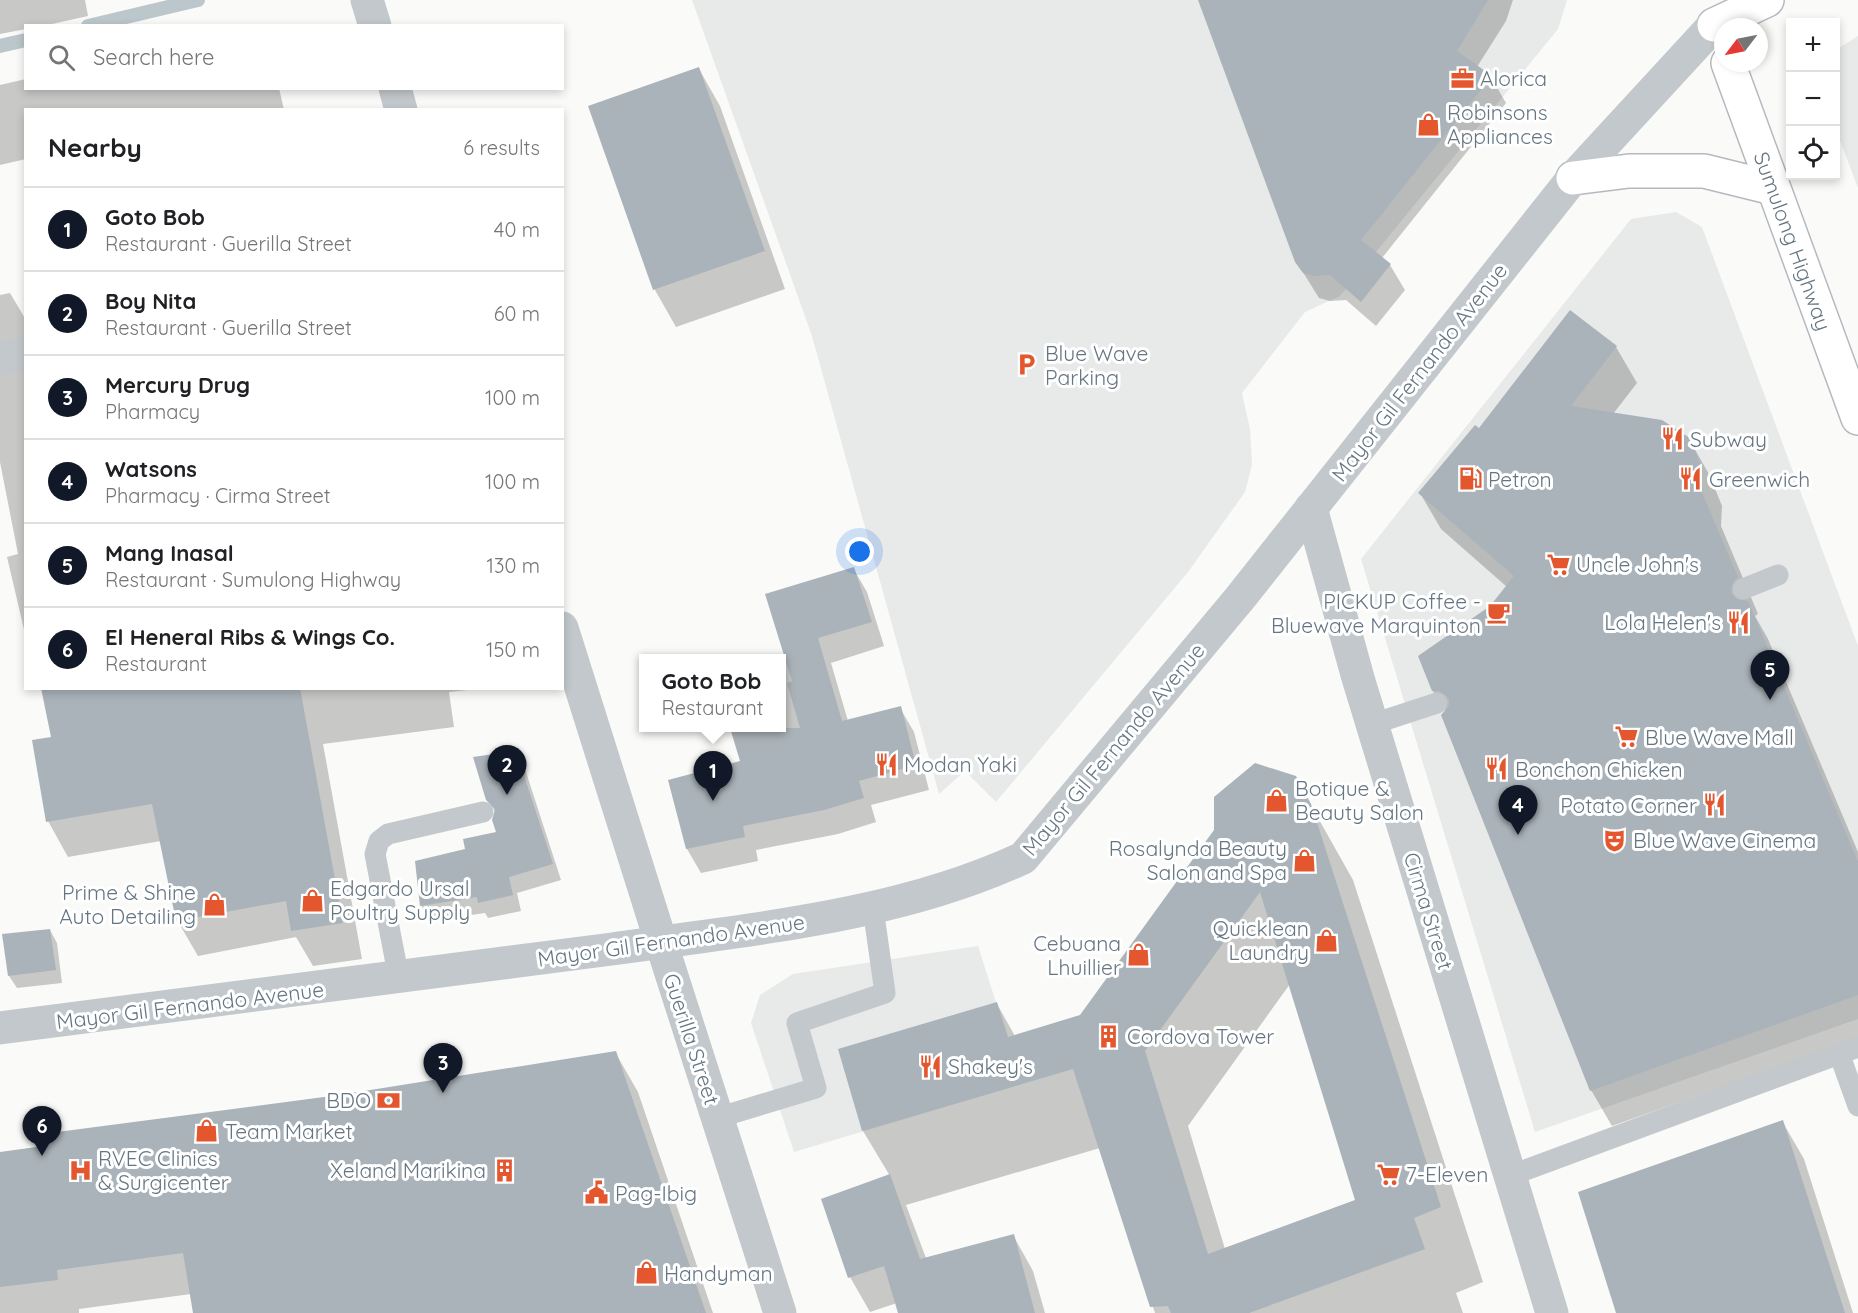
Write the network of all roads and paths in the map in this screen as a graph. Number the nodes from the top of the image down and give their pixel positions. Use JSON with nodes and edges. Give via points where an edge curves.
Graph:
{"nodes":[{"id":1,"x":368,"y":0,"type":"edge"},
{"id":2,"x":1767,"y":0,"type":"edge"},
{"id":3,"x":1729,"y":18,"type":"edge"},
{"id":4,"x":374,"y":24,"type":"edge"},
{"id":5,"x":1714,"y":25,"type":"edge"},
{"id":6,"x":1731,"y":72,"type":"edge"},
{"id":7,"x":395,"y":90,"type":"edge"},
{"id":8,"x":400,"y":108,"type":"edge"},
{"id":9,"x":1573,"y":178,"type":"junction"},
{"id":10,"x":1773,"y":189,"type":"junction"},
{"id":11,"x":24,"y":353,"type":"edge"},
{"id":12,"x":0,"y":358,"type":"edge"},
{"id":13,"x":1858,"y":418,"type":"edge"},
{"id":14,"x":1311,"y":508,"type":"junction"},
{"id":15,"x":1778,"y":575,"type":"dead end"},
{"id":16,"x":1743,"y":589,"type":"dead end"},
{"id":17,"x":564,"y":634,"type":"edge"},
{"id":18,"x":1437,"y":703,"type":"dead end"},
{"id":19,"x":1372,"y":724,"type":"junction"},
{"id":20,"x":483,"y":812,"type":"dead end"},
{"id":21,"x":873,"y":908,"type":"junction"},
{"id":22,"x":661,"y":942,"type":"junction"},
{"id":23,"x":399,"y":979,"type":"junction"},
{"id":24,"x":0,"y":1028,"type":"edge"},
{"id":25,"x":1849,"y":1050,"type":"edge"},
{"id":26,"x":1858,"y":1106,"type":"edge"},
{"id":27,"x":717,"y":1118,"type":"junction"},
{"id":28,"x":1509,"y":1176,"type":"junction"},
{"id":29,"x":780,"y":1313,"type":"edge"},
{"id":30,"x":1552,"y":1313,"type":"edge"}],
"edges":[{"from":1,"to":4,"type":"street"},
{"from":2,"to":3,"type":"main road","name":"Mayor Gil Fernando Avenue"},
{"from":5,"to":9,"type":"street","name":"Mayor Gil Fernando Avenue"},
{"from":6,"to":10,"type":"main road","name":"Sumulong Highway"},
{"from":7,"to":8,"type":"street"},
{"from":9,"to":10,"type":"main road","via":[[1629,171],[1704,171]]},
{"from":9,"to":14,"type":"street","name":"Mayor Gil Fernando Avenue"},
{"from":10,"to":13,"type":"main road","name":"Sumulong Highway"},
{"from":11,"to":12,"type":"street"},
{"from":14,"to":19,"type":"street","name":"Cirma Street"},
{"from":14,"to":21,"type":"street","name":"Mayor Gil Fernando Avenue","via":[[1023,858],[981,878]]},
{"from":15,"to":16,"type":"lane"},
{"from":17,"to":22,"type":"street","name":"Guerilla Street"},
{"from":18,"to":19,"type":"lane"},
{"from":19,"to":28,"type":"street","name":"Cirma Street"},
{"from":20,"to":23,"type":"lane","via":[[388,834],[379,841],[375,854]]},
{"from":21,"to":22,"type":"street","name":"Mayor Gil Fernando Avenue"},
{"from":21,"to":27,"type":"lane","via":[[885,993],[797,1023],[816,1088]]},
{"from":22,"to":23,"type":"street","name":"Mayor Gil Fernando Avenue"},
{"from":22,"to":27,"type":"street","name":"Guerilla Street"},
{"from":23,"to":24,"type":"street","name":"Mayor Gil Fernando Avenue"},
{"from":25,"to":26,"type":"lane"},
{"from":25,"to":28,"type":"lane"},
{"from":27,"to":29,"type":"street","name":"Guerilla Street"},
{"from":28,"to":30,"type":"street","name":"Cirma Street"}]}
